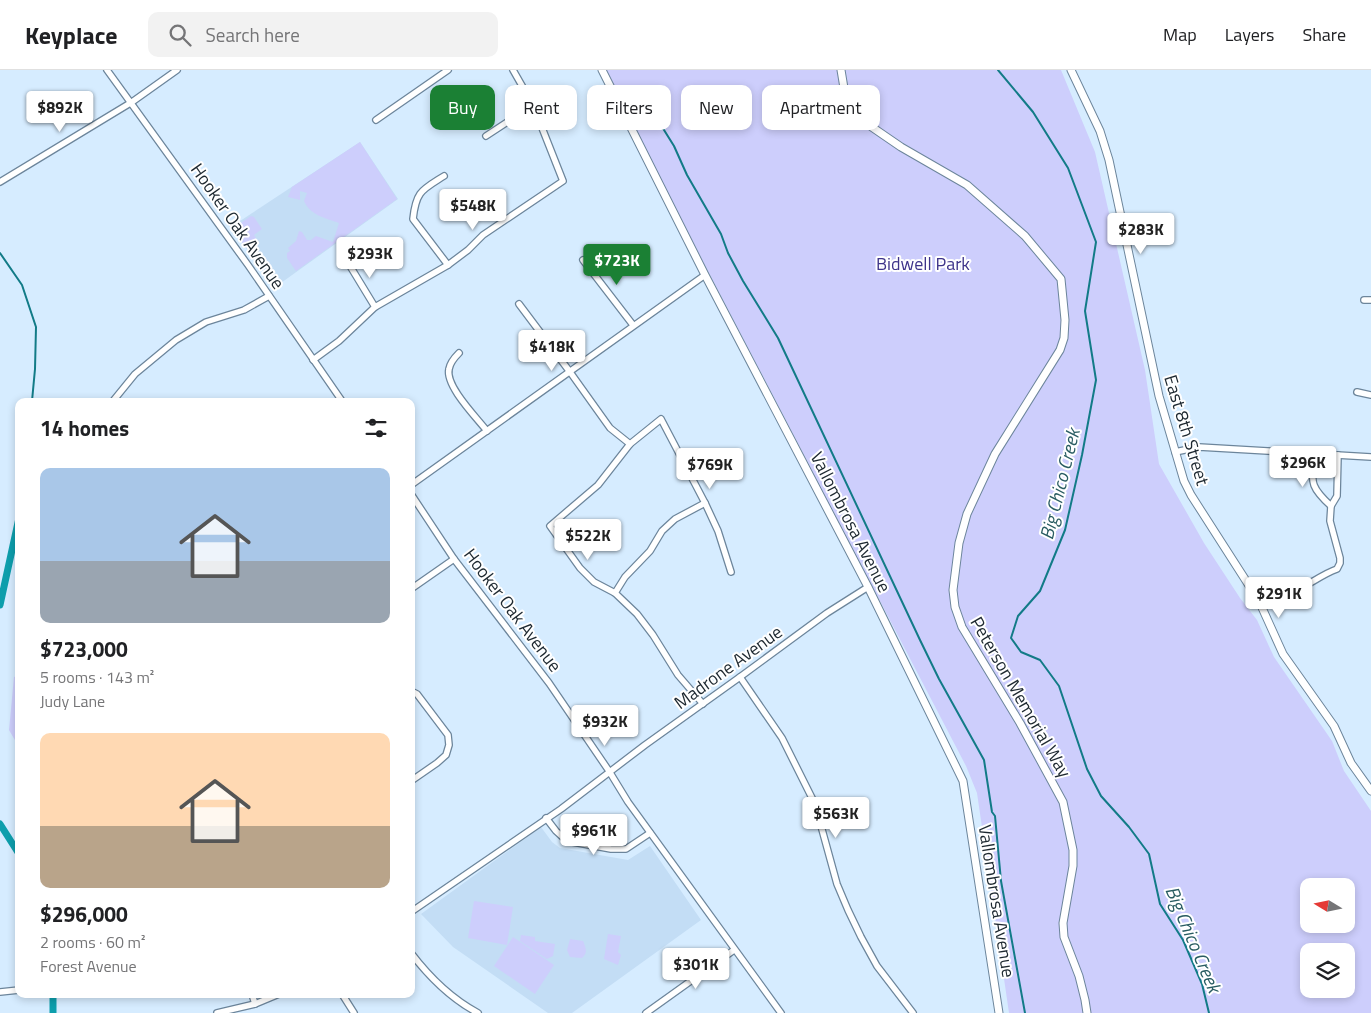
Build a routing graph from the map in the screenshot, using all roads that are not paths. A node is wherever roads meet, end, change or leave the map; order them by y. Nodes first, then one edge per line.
1 (107, 70) edge
2 (178, 70) edge
3 (448, 70) edge
4 (513, 70) edge
5 (602, 70) edge
6 (841, 70) edge
7 (1071, 70) edge
8 (522, 85) edge
9 (132, 102) junction
10 (376, 120) dead end
11 (505, 123) edge
12 (543, 130) edge
13 (486, 136) dead end
14 (444, 176) dead end
15 (0, 182) edge
16 (583, 260) dead end
17 (347, 261) dead end
18 (448, 265) junction
19 (705, 275) junction
20 (269, 296) junction
21 (1364, 300) dead end
22 (1371, 300) edge
23 (519, 304) dead end
24 (375, 307) junction
25 (633, 325) junction
26 (459, 353) dead end
27 (313, 360) junction
28 (570, 372) junction
29 (1358, 392) dead end
30 (1371, 395) edge
31 (116, 398) edge
32 (340, 398) edge
33 (487, 431) junction
34 (630, 444) junction
35 (1175, 452) junction
36 (1313, 454) junction
37 (1338, 455) junction
38 (1371, 457) edge
39 (415, 482) edge
40 (415, 500) edge
41 (706, 503) junction
42 (1331, 506) junction
43 (454, 559) junction
44 (731, 572) dead end
45 (415, 586) edge
46 (868, 587) junction
47 (615, 594) junction
48 (1259, 601) junction
49 (740, 677) junction
50 (415, 693) edge
51 (703, 704) junction
52 (609, 771) junction
53 (415, 778) edge
54 (1370, 786) edge
55 (546, 818) junction
56 (650, 833) junction
57 (415, 909) edge
58 (734, 950) junction
59 (415, 959) edge
60 (15, 990) edge
61 (0, 992) edge
62 (253, 998) edge
63 (269, 998) edge
64 (345, 998) edge
65 (255, 1004) junction
66 (217, 1013) edge
67 (354, 1013) edge
68 (478, 1013) edge
69 (646, 1013) edge
70 (781, 1013) edge
71 (913, 1013) edge
72 (999, 1013) edge
73 (1087, 1013) edge

1 - 9 street, Hooker Oak Avenue
2 - 9 street
3 - 10 street
4 - 8 street
5 - 19 street, Vallombrosa Avenue
6 - 73 street, Peterson Memorial Way
7 - 35 street, East 8th Street
9 - 15 street
9 - 20 street, Hooker Oak Avenue
11 - 13 street
12 - 18 street
14 - 18 street
16 - 25 street
17 - 24 street
18 - 24 street
19 - 25 street
19 - 46 street, Vallombrosa Avenue
20 - 27 street, Hooker Oak Avenue
20 - 31 street
21 - 22 street
23 - 28 street
24 - 27 street
25 - 28 street
26 - 33 street
27 - 32 street, Hooker Oak Avenue
28 - 33 street
28 - 34 street
29 - 30 street
33 - 39 street
34 - 41 street
34 - 47 street
35 - 36 street
35 - 48 street, East 8th Street
36 - 37 street
36 - 42 street
37 - 38 street
37 - 42 street
40 - 43 street, Hooker Oak Avenue
41 - 44 street
41 - 47 street
42 - 48 street
43 - 45 street
43 - 52 street, Hooker Oak Avenue
46 - 49 street, Madrone Avenue
46 - 72 street, Vallombrosa Avenue
47 - 51 street
48 - 54 street, East 8th Street
49 - 51 street, Madrone Avenue
49 - 71 street
50 - 53 street
51 - 52 street, Madrone Avenue
52 - 55 street, Madrone Avenue
52 - 56 street, Hooker Oak Avenue
55 - 56 street
55 - 57 street, Madrone Avenue
56 - 58 street, Hooker Oak Avenue
58 - 69 street
58 - 70 street, Hooker Oak Avenue
59 - 68 street
60 - 61 street
62 - 65 street
63 - 65 street
64 - 67 street
65 - 66 street

